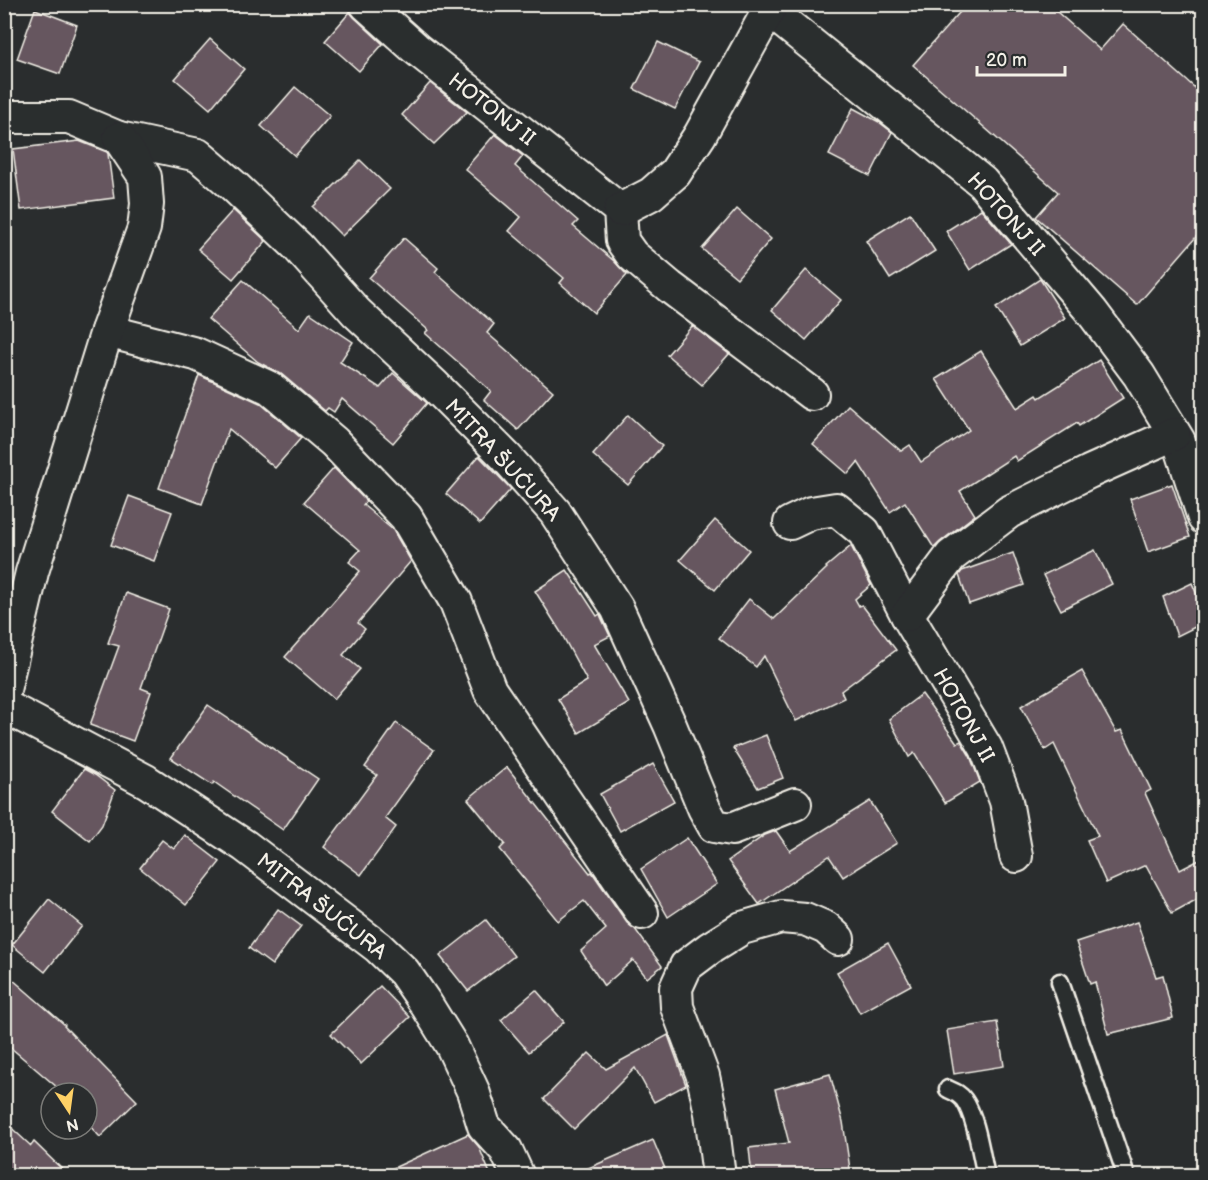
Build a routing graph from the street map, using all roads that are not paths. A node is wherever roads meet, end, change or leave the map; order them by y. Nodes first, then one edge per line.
1 (366, 4) edge
2 (769, 7) edge
3 (4, 117) edge
4 (119, 138) junction
5 (620, 210) junction
6 (107, 331) junction
7 (812, 394) dead end
8 (1174, 434) junction
9 (1203, 518) edge
10 (790, 523) dead end
11 (907, 615) junction
12 (4, 690) edge
13 (4, 706) edge
14 (795, 804) dead end
15 (1016, 856) dead end
16 (642, 913) dead end
17 (838, 939) dead end
18 (1060, 982) dead end
19 (948, 1089) dead end
20 (518, 1176) edge
21 (719, 1176) edge
22 (986, 1176) edge
23 (1126, 1176) edge

1 - 5 street, HOTONJ II
2 - 5 street, HOTONJ II
2 - 8 street, HOTONJ II
3 - 4 street, MITRA ŠUĆURA
4 - 6 street
4 - 14 street, MITRA ŠUĆURA
5 - 7 street
6 - 12 street
6 - 16 street
8 - 9 street, HOTONJ II
8 - 11 street
10 - 11 street, HOTONJ II
11 - 15 street, HOTONJ II
13 - 20 street, MITRA ŠUĆURA
17 - 21 street
18 - 23 lane
19 - 22 lane

